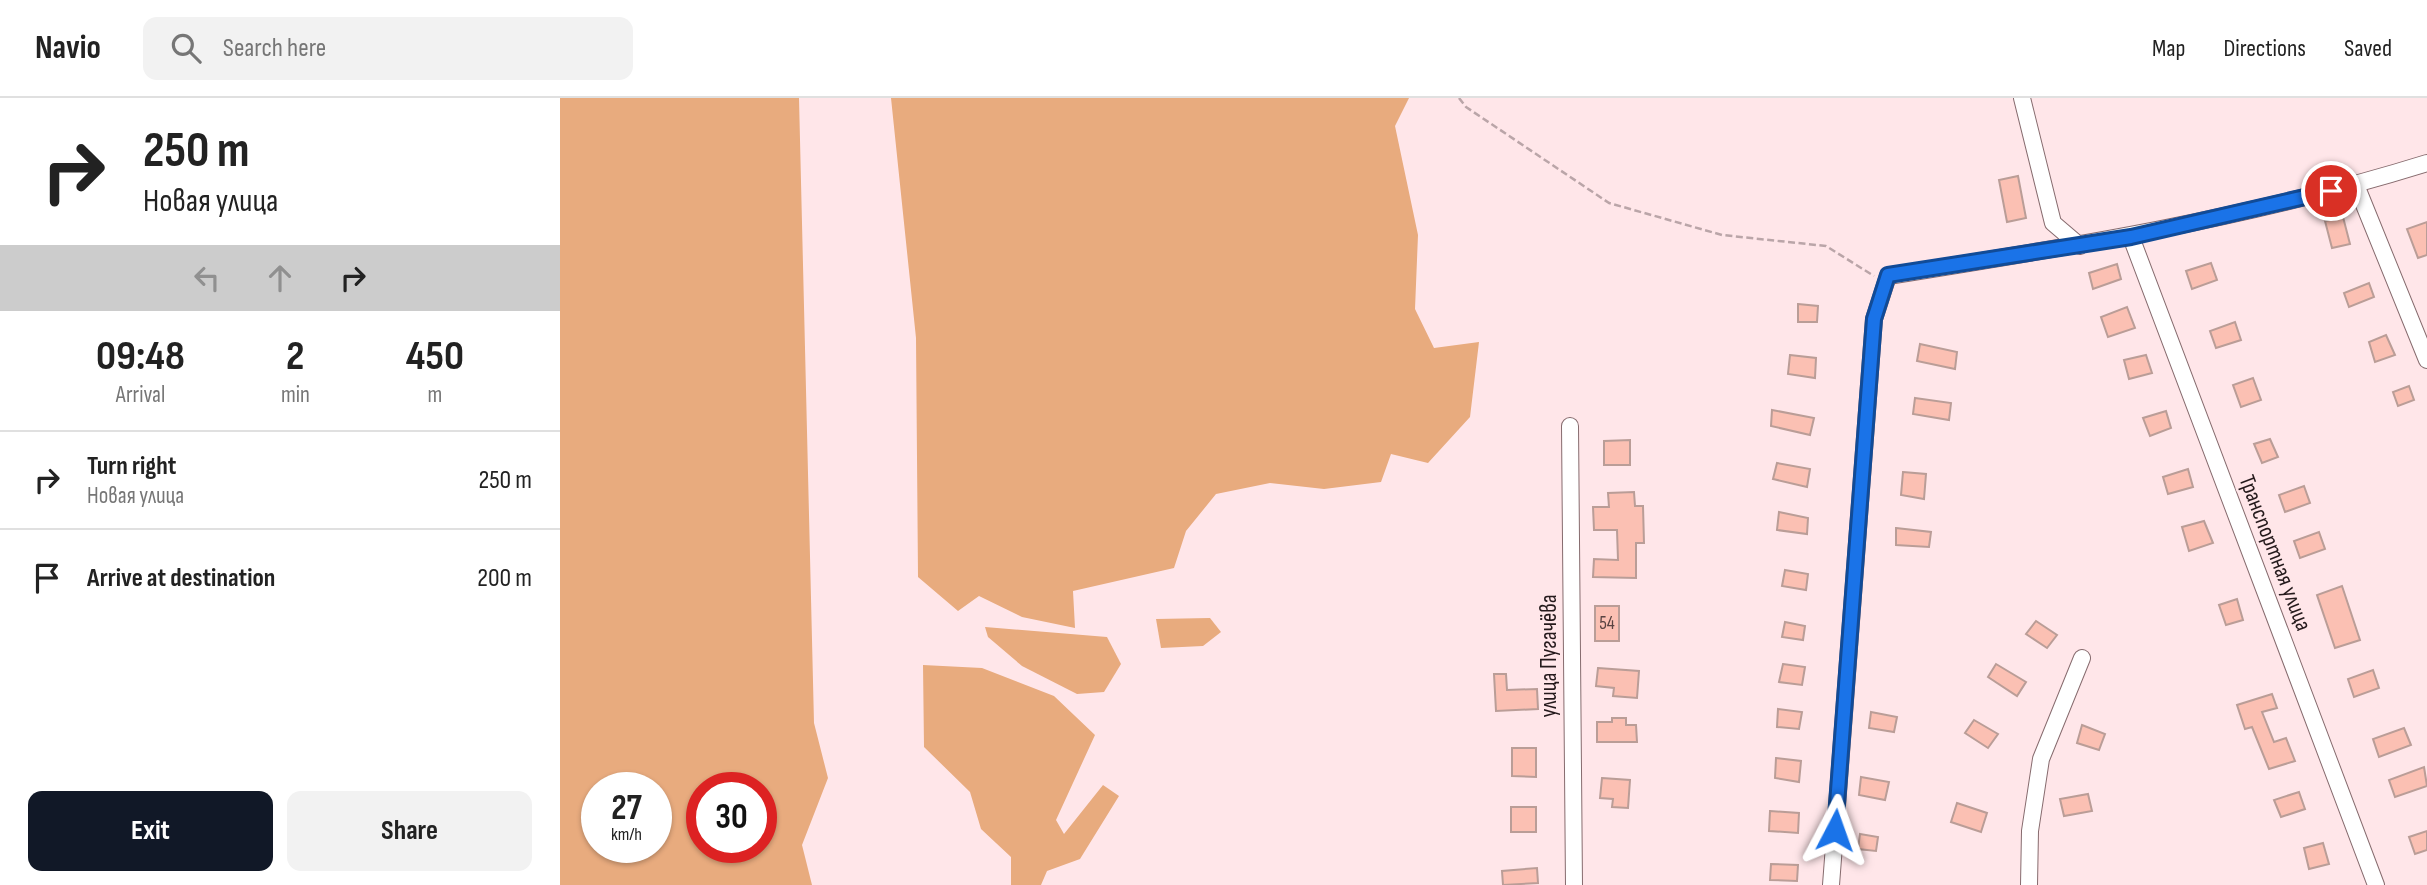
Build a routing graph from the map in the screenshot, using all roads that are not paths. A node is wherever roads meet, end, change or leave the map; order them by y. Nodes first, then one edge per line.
1 (2022, 98) edge
2 (2427, 163) edge
3 (2356, 185) junction
4 (2131, 237) junction
5 (2080, 246) junction
6 (2427, 359) edge
7 (1570, 426) dead end
8 (2082, 658) dead end
9 (1574, 885) edge
10 (1831, 885) edge
11 (2029, 885) edge
12 (2376, 885) edge

1 - 5 street
2 - 3 street
3 - 4 street
3 - 6 street
4 - 5 street
4 - 12 street, Транспортная улица
5 - 10 street
7 - 9 street, улица Пугачёва
8 - 11 street

